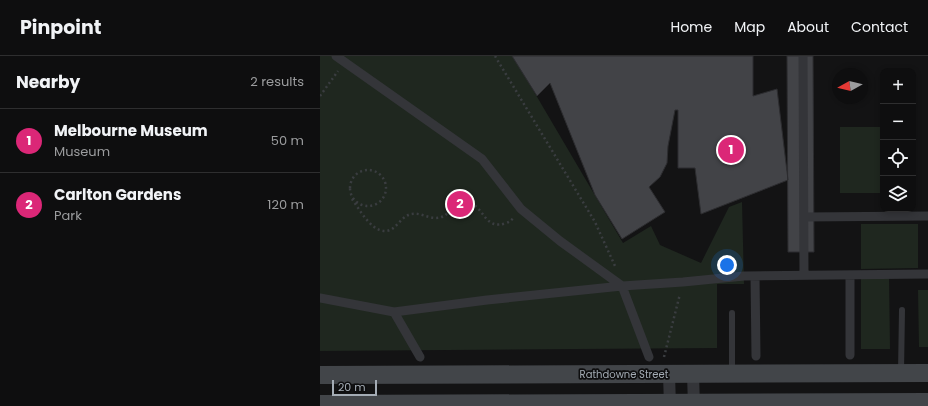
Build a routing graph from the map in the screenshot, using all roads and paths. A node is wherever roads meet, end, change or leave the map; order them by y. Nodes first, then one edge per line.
1 (336, 56) edge
2 (495, 56) edge
3 (803, 56) edge
4 (345, 62) junction
5 (320, 96) edge
6 (352, 199) junction
7 (521, 209) junction
8 (928, 216) edge
9 (804, 217) junction
10 (928, 274) edge
11 (804, 275) junction
12 (850, 275) junction
13 (756, 276) junction
14 (683, 282) junction
15 (622, 286) junction
16 (320, 298) edge
17 (902, 310) dead end
18 (394, 312) junction
19 (732, 313) dead end
20 (850, 355) dead end
21 (756, 356) dead end
22 (649, 357) dead end
23 (664, 357) dead end
24 (420, 358) dead end
25 (901, 373) junction
26 (928, 373) edge
27 (669, 374) junction
28 (693, 374) junction
29 (732, 374) junction
30 (320, 375) edge
31 (345, 375) junction
32 (732, 402) junction
33 (928, 402) edge
34 (320, 404) edge
35 (670, 404) edge
36 (694, 404) edge
37 (346, 405) junction

1 - 4 street
2 - 15 path
3 - 9 street
4 - 5 path
4 - 7 street
6 - 6 path
6 - 7 path
7 - 15 street
8 - 9 street
9 - 11 street
10 - 12 street
11 - 12 street
11 - 13 street
12 - 20 street
13 - 14 street
13 - 21 street
14 - 15 street
14 - 23 path
15 - 18 street
15 - 22 street
16 - 18 street
17 - 25 lane
18 - 24 street
19 - 29 lane
25 - 26 main road, Rathdowne Street
25 - 29 main road, Rathdowne Street
27 - 28 main road, Rathdowne Street
27 - 31 main road, Rathdowne Street
27 - 35 street
28 - 29 main road, Rathdowne Street
28 - 36 street
29 - 32 main road
30 - 31 main road, Rathdowne Street
31 - 37 main road
32 - 33 main road
32 - 36 main road
34 - 37 main road
35 - 36 main road
35 - 37 main road

